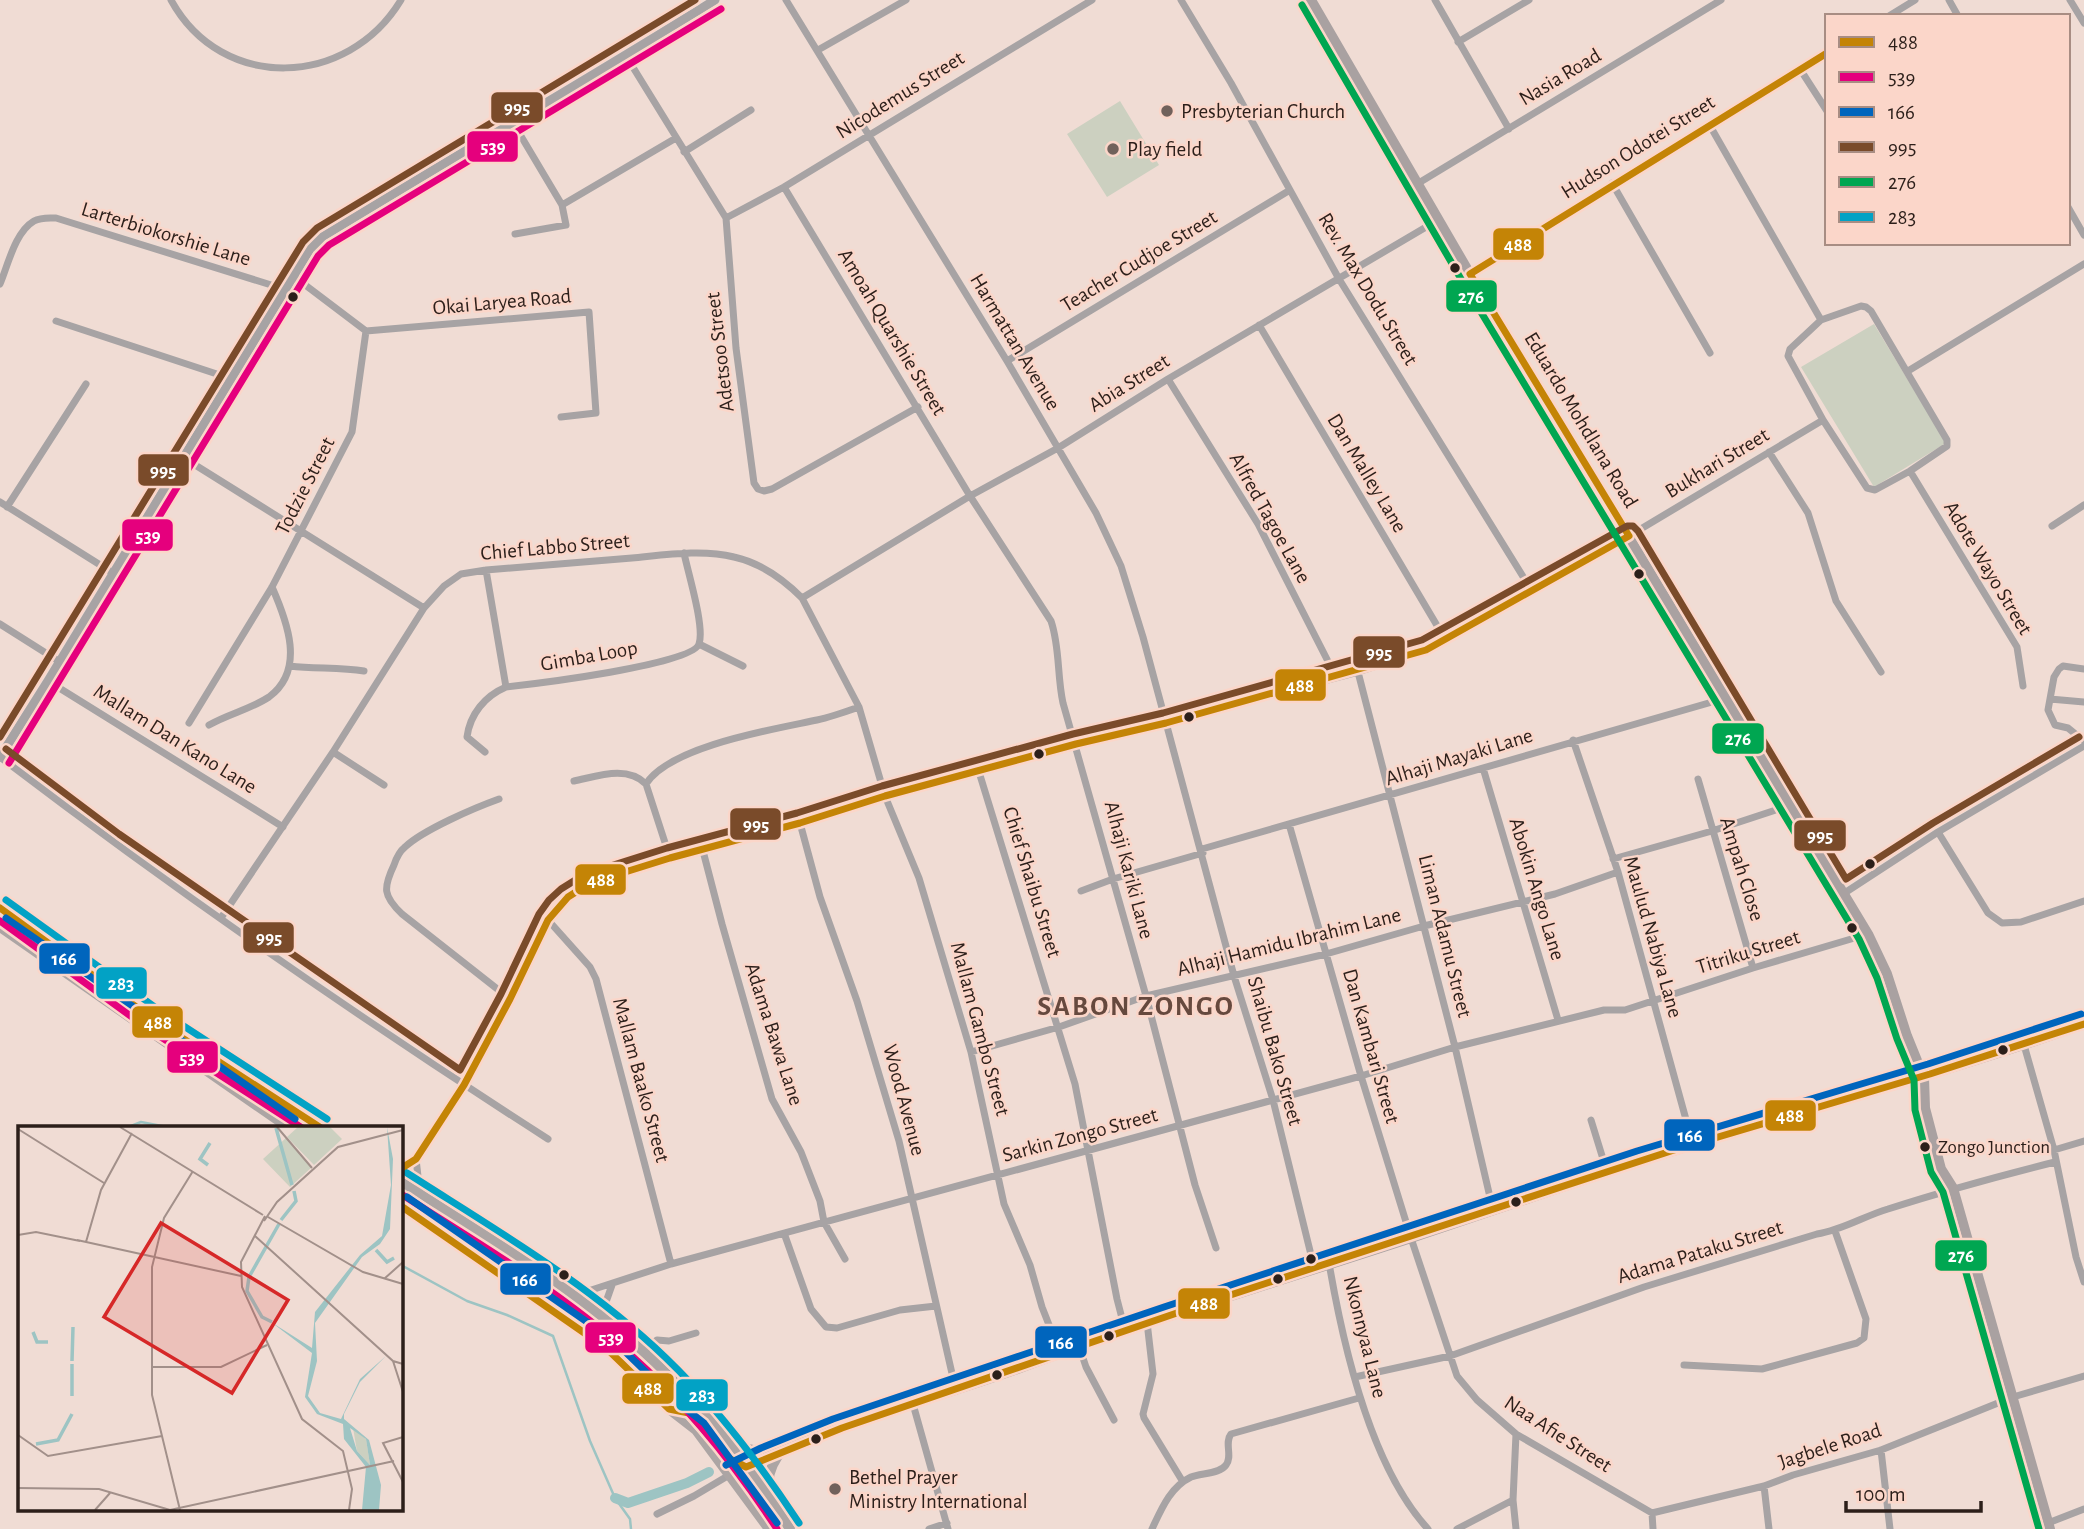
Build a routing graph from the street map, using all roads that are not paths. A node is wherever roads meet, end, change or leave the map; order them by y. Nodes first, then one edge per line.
1 (170, 0) edge
2 (401, 0) edge
3 (715, 0) edge
4 (786, 0) edge
5 (906, 0) edge
6 (1092, 0) edge
7 (1181, 0) edge
8 (1311, 0) edge
9 (1435, 0) edge
10 (1529, 0) edge
11 (1721, 0) edge
12 (1915, 0) edge
13 (2070, 0) edge
14 (1892, 14) edge
15 (2084, 23) edge
16 (1458, 42) junction
17 (818, 50) junction
18 (1825, 54) edge
19 (626, 56) junction
20 (1800, 69) junction
21 (1825, 108) edge
22 (751, 110) dead end
23 (512, 121) junction
24 (1709, 124) junction
25 (1509, 129) junction
26 (868, 135) junction
27 (676, 138) junction
28 (684, 152) junction
29 (1417, 184) junction
30 (1612, 184) junction
31 (784, 187) junction
32 (1290, 190) junction
33 (562, 205) junction
34 (2070, 210) edge
35 (726, 218) junction
36 (1438, 220) junction
37 (515, 234) dead end
38 (2084, 235) edge
39 (2084, 264) edge
40 (1470, 274) junction
41 (292, 275) junction
42 (1339, 279) junction
43 (0, 284) edge
44 (284, 289) junction
45 (1821, 320) junction
46 (56, 321) dead end
47 (1259, 325) junction
48 (366, 331) junction
49 (1710, 353) dead end
50 (1007, 361) junction
51 (1908, 371) junction
52 (232, 379) junction
53 (1168, 379) junction
54 (86, 384) dead end
55 (918, 407) junction
56 (561, 418) dead end
57 (1823, 420) junction
58 (1058, 448) junction
59 (1769, 452) junction
60 (184, 458) junction
61 (1910, 471) junction
62 (970, 496) junction
63 (4, 504) edge
64 (2084, 505) edge
65 (2052, 526) dead end
66 (302, 531) junction
67 (1629, 536) junction
68 (684, 553) junction
69 (486, 570) junction
70 (113, 573) junction
71 (272, 587) junction
72 (1532, 591) junction
73 (802, 598) junction
74 (424, 608) junction
75 (0, 624) edge
76 (1445, 639) junction
77 (699, 644) junction
78 (60, 662) junction
79 (290, 666) junction
80 (743, 666) dead end
81 (2084, 669) edge
82 (364, 671) dead end
83 (1358, 672) junction
84 (1881, 673) dead end
85 (1336, 677) junction
86 (48, 681) junction
87 (506, 687) junction
88 (2023, 687) dead end
89 (1726, 698) junction
90 (2050, 699) junction
91 (2084, 702) edge
92 (859, 707) junction
93 (189, 723) dead end
94 (1166, 723) junction
95 (209, 725) dead end
96 (1573, 740) junction
97 (1076, 744) junction
98 (2084, 744) edge
99 (1, 752) edge
100 (333, 752) junction
101 (485, 752) dead end
102 (1483, 768) junction
103 (979, 772) junction
104 (1698, 779) dead end
105 (575, 781) dead end
106 (646, 784) junction
107 (384, 785) dead end
108 (885, 796) junction
109 (1391, 796) junction
110 (499, 799) dead end
111 (1791, 805) junction
112 (800, 823) junction
113 (1289, 824) junction
114 (283, 827) junction
115 (1712, 831) junction
116 (1938, 832) junction
117 (704, 850) junction
118 (1202, 851) junction
119 (670, 858) junction
120 (1613, 859) junction
121 (1618, 872) junction
122 (1113, 879) junction
123 (1081, 891) dead end
124 (1843, 894) junction
125 (1523, 901) junction
126 (2084, 901) edge
127 (0, 908) edge
128 (220, 918) junction
129 (548, 920) junction
130 (1424, 926) junction
131 (0, 927) edge
132 (1868, 934) junction
133 (1326, 954) junction
134 (1754, 968) junction
135 (1234, 976) junction
136 (1146, 996) junction
137 (510, 999) junction
138 (1653, 1000) junction
139 (1558, 1020) junction
140 (2084, 1024) edge
141 (1059, 1027) junction
142 (2024, 1045) junction
143 (1455, 1047) junction
144 (971, 1052) junction
145 (1361, 1076) junction
146 (1924, 1077) junction
147 (464, 1085) junction
148 (1273, 1100) junction
149 (1591, 1120) dead end
150 (1181, 1125) junction
151 (286, 1126) edge
152 (318, 1126) edge
153 (548, 1139) dead end
154 (2084, 1141) edge
155 (1693, 1145) junction
156 (1089, 1149) junction
157 (2054, 1150) junction
158 (416, 1159) junction
159 (2055, 1162) junction
160 (402, 1172) edge
161 (1607, 1172) junction
162 (999, 1175) junction
163 (402, 1183) edge
164 (1953, 1188) junction
165 (420, 1194) junction
166 (911, 1199) junction
167 (402, 1207) edge
168 (1493, 1210) junction
169 (824, 1222) junction
170 (1835, 1231) junction
171 (784, 1233) junction
172 (1411, 1238) junction
173 (1216, 1248) dead end
174 (2080, 1256) edge
175 (845, 1259) dead end
176 (1329, 1263) junction
177 (671, 1264) junction
178 (1314, 1267) junction
179 (2084, 1282) edge
180 (612, 1285) junction
181 (573, 1296) junction
182 (936, 1306) junction
183 (601, 1316) junction
184 (1147, 1322) junction
185 (1125, 1330) junction
186 (696, 1333) dead end
187 (1079, 1346) junction
188 (643, 1352) junction
189 (1060, 1353) junction
190 (1450, 1356) junction
191 (1684, 1365) dead end
192 (1355, 1377) junction
193 (2084, 1377) edge
194 (956, 1391) junction
195 (2013, 1397) junction
196 (1359, 1398) junction
197 (913, 1404) junction
198 (669, 1409) junction
199 (1114, 1420) dead end
200 (1516, 1434) junction
201 (722, 1436) junction
202 (784, 1448) junction
203 (1881, 1450) junction
204 (746, 1467) junction
205 (731, 1474) junction
206 (1183, 1482) junction
207 (1765, 1486) junction
208 (1513, 1500) junction
209 (773, 1503) junction
210 (2084, 1509) edge
211 (656, 1514) dead end
212 (1652, 1514) junction
213 (948, 1526) edge
214 (2049, 1526) edge
215 (769, 1529) edge
216 (790, 1529) edge
217 (929, 1529) edge
218 (1152, 1529) edge
219 (1428, 1529) edge
220 (1457, 1529) edge
221 (1516, 1529) edge
222 (1653, 1529) edge
223 (1769, 1529) edge
224 (1890, 1529) edge

1 - 2 street
3 - 19 street
4 - 17 street, Harmattan Avenue
5 - 17 street
6 - 26 street, Nicodemus Street
7 - 32 street, Rev. Max Dodu Street
8 - 29 main road, Eduardo Mohdlana Road
9 - 16 street
10 - 16 street
11 - 25 street, Nasia Road
12 - 14 street
13 - 15 street
16 - 25 street
17 - 26 street, Harmattan Avenue
18 - 20 street, Hudson Odotei Street
19 - 23 street
19 - 27 street, Adetsoo Street
20 - 21 street
20 - 24 street, Hudson Odotei Street
22 - 28 street
23 - 33 street
23 - 41 street
24 - 30 street, Hudson Odotei Street
24 - 45 street
25 - 29 street, Nasia Road
26 - 31 street, Nicodemus Street
26 - 50 street, Harmattan Avenue
27 - 28 street, Adetsoo Street
27 - 33 street
28 - 35 street, Adetsoo Street
29 - 36 main road, Eduardo Mohdlana Road
30 - 40 street, Hudson Odotei Street
30 - 49 street
31 - 35 street, Nicodemus Street
31 - 55 street, Amoah Quarshie Street
32 - 42 street, Rev. Max Dodu Street
32 - 50 street, Teacher Cudjoe Street
33 - 37 street
34 - 38 street
35 - 55 street, Adetsoo Street
36 - 40 main road, Eduardo Mohdlana Road
36 - 42 street, Abia Street
39 - 51 street
40 - 67 main road, Eduardo Mohdlana Road
41 - 44 street
41 - 48 street
42 - 47 street, Abia Street
42 - 72 street, Rev. Max Dodu Street
43 - 44 street, Larterbiokorshie Lane
44 - 52 street
45 - 51 street
45 - 57 street
46 - 52 street
47 - 53 street, Abia Street
47 - 76 street, Dan Malley Lane
48 - 56 street, Okai Laryea Road
48 - 66 street, Todzie Street
50 - 58 street, Harmattan Avenue
51 - 61 street
52 - 60 street
53 - 58 street, Abia Street
53 - 85 street, Alfred Tagoe Lane
54 - 63 street
55 - 62 street, Amoah Quarshie Street
57 - 59 street, Bukhari Street
57 - 61 street
58 - 62 street, Abia Street
58 - 94 street, Harmattan Avenue
59 - 67 street, Bukhari Street
59 - 84 street
60 - 66 street
60 - 70 street
61 - 88 street, Adote Wayo Street
62 - 73 street, Abia Street
62 - 97 street, Amoah Quarshie Street
63 - 70 street
64 - 65 street
66 - 71 street, Todzie Street
66 - 74 street
67 - 72 street, Bukhari Street
67 - 89 main road, Eduardo Mohdlana Road
68 - 69 street, Chief Labbo Street
68 - 73 street, Chief Labbo Street
68 - 77 street
69 - 74 street, Chief Labbo Street
69 - 87 street
70 - 78 street
71 - 79 street
71 - 93 street, Todzie Street
72 - 76 street, Bukhari Street
73 - 92 street, Chief Labbo Street
74 - 100 street, Chief Labbo Street
75 - 78 street
76 - 83 street, Bukhari Street
77 - 80 street
77 - 87 street, Gimba Loop
78 - 86 street
79 - 82 street
79 - 95 street
81 - 90 street
83 - 85 street, Bukhari Street
83 - 109 street, Liman Adamu Street
85 - 94 street, Bukhari Street
86 - 99 street
86 - 114 street, Mallam Dan Kano Lane
87 - 101 street
89 - 96 street, Alhaji Mayaki Lane
89 - 111 main road, Eduardo Mohdlana Road
90 - 91 street
90 - 98 street
92 - 106 street
92 - 108 street, Chief Labbo Street
94 - 97 street, Bukhari Street
94 - 118 street, Shaibu Bako Street
96 - 102 street, Alhaji Mayaki Lane
96 - 120 street, Maulud Nabiya Lane
97 - 103 street, Bukhari Street
97 - 122 street, Alhaji Kariki Lane
98 - 116 street
99 - 128 street
100 - 107 street
100 - 114 street, Chief Labbo Street
102 - 109 street, Alhaji Mayaki Lane
102 - 125 street, Abokin Ango Lane
103 - 108 street, Bukhari Street
103 - 141 street, Chief Shaibu Street
104 - 115 street, Ampah Close
105 - 106 street
106 - 119 street
108 - 112 street, Bukhari Street
108 - 144 street, Mallam Gambo Street
109 - 113 street, Alhaji Mayaki Lane
109 - 130 street, Liman Adamu Street
110 - 137 street
111 - 115 street
111 - 124 main road, Eduardo Mohdlana Road
112 - 117 street, Bukhari Street
112 - 166 street, Wood Avenue
113 - 118 street, Alhaji Mayaki Lane
113 - 133 street, Dan Kambari Street
114 - 128 street, Chief Labbo Street
115 - 120 street
115 - 134 street, Ampah Close
116 - 124 street
116 - 126 street
117 - 119 street, Bukhari Street
117 - 169 street, Adama Bawa Lane
118 - 122 street, Alhaji Mayaki Lane
118 - 135 street, Shaibu Bako Street
119 - 129 street, Bukhari Street
120 - 121 street, Maulud Nabiya Lane
121 - 125 street, Alhaji Hamidu Ibrahim Lane
121 - 138 street, Maulud Nabiya Lane
122 - 123 street, Alhaji Mayaki Lane
122 - 136 street, Alhaji Kariki Lane
124 - 132 main road, Eduardo Mohdlana Road
125 - 130 street, Alhaji Hamidu Ibrahim Lane
125 - 139 street, Abokin Ango Lane
127 - 152 main road
128 - 147 street
129 - 137 street, Bukhari Street
129 - 177 street, Mallam Baako Street
130 - 133 street, Alhaji Hamidu Ibrahim Lane
130 - 143 street, Liman Adamu Street
131 - 151 main road
132 - 134 street, Titriku Street
132 - 146 main road, Eduardo Mohdlana Road
133 - 135 street, Alhaji Hamidu Ibrahim Lane
133 - 145 street, Dan Kambari Street
134 - 138 street, Titriku Street
135 - 136 street, Alhaji Hamidu Ibrahim Lane
135 - 148 street, Shaibu Bako Street
136 - 141 street, Alhaji Hamidu Ibrahim Lane
136 - 150 street, Alhaji Kariki Lane
137 - 147 street, Bukhari Street
138 - 139 street, Titriku Street
138 - 155 street, Maulud Nabiya Lane
139 - 143 street, Sarkin Zongo Street
140 - 142 main road
141 - 144 street, Alhaji Hamidu Ibrahim Lane
141 - 156 street, Chief Shaibu Street
142 - 146 main road
142 - 157 street
143 - 145 street, Sarkin Zongo Street
143 - 168 street, Liman Adamu Street
144 - 162 street, Mallam Gambo Street
145 - 148 street, Sarkin Zongo Street
145 - 172 street, Dan Kambari Street
146 - 155 main road
146 - 164 main road, Eduardo Mohdlana Road
147 - 153 street
147 - 158 street, Bukhari Street
148 - 150 street, Sarkin Zongo Street
148 - 178 street, Shaibu Bako Street
149 - 161 street
150 - 156 street, Sarkin Zongo Street
150 - 173 street, Alhaji Kariki Lane
154 - 157 street
155 - 161 main road
156 - 162 street, Sarkin Zongo Street
156 - 185 street, Chief Shaibu Street
157 - 159 street
158 - 160 street, Bukhari Street
158 - 165 street
159 - 164 street, Adama Pataku Street
159 - 174 street
161 - 168 main road
162 - 166 street, Sarkin Zongo Street
162 - 189 street, Mallam Gambo Street
163 - 165 main road
164 - 170 street, Adama Pataku Street
164 - 195 main road, Eduardo Mohdlana Road
165 - 181 main road
166 - 169 street, Sarkin Zongo Street
166 - 182 street, Wood Avenue
167 - 198 main road
168 - 172 main road
169 - 171 street, Sarkin Zongo Street
169 - 175 street, Adama Bawa Lane
170 - 190 street, Adama Pataku Street
170 - 191 street
171 - 177 street, Sarkin Zongo Street
171 - 182 street
172 - 176 main road
172 - 190 street, Naa Afie Street
174 - 179 street
176 - 178 main road
176 - 192 street, Nkonnyaa Lane
177 - 180 street, Sarkin Zongo Street
178 - 184 main road
180 - 181 street, Sarkin Zongo Street
180 - 183 street
181 - 183 main road
182 - 194 street, Wood Avenue
183 - 188 main road
184 - 185 main road
184 - 206 street
185 - 187 main road
186 - 188 street
187 - 189 main road
187 - 199 street
188 - 201 main road
189 - 194 main road
190 - 192 street, Adama Pataku Street
190 - 200 street, Naa Afie Street
192 - 196 street, Nkonnyaa Lane
193 - 195 street, Jagbele Road
194 - 197 main road
195 - 203 street, Jagbele Road
195 - 214 main road, Eduardo Mohdlana Road
196 - 206 street
196 - 219 street, Nkonnyaa Lane
197 - 202 main road
197 - 213 street
198 - 204 main road
198 - 205 main road
200 - 208 street
200 - 212 street, Naa Afie Street
201 - 202 main road
201 - 204 main road
202 - 204 main road
202 - 209 main road
203 - 207 street, Jagbele Road
203 - 224 street
204 - 205 main road
204 - 209 main road
205 - 211 street
205 - 215 main road
206 - 218 street
207 - 212 street, Jagbele Road
207 - 223 street
208 - 220 street
208 - 221 street
209 - 216 main road
210 - 214 street
212 - 222 street
213 - 217 street

